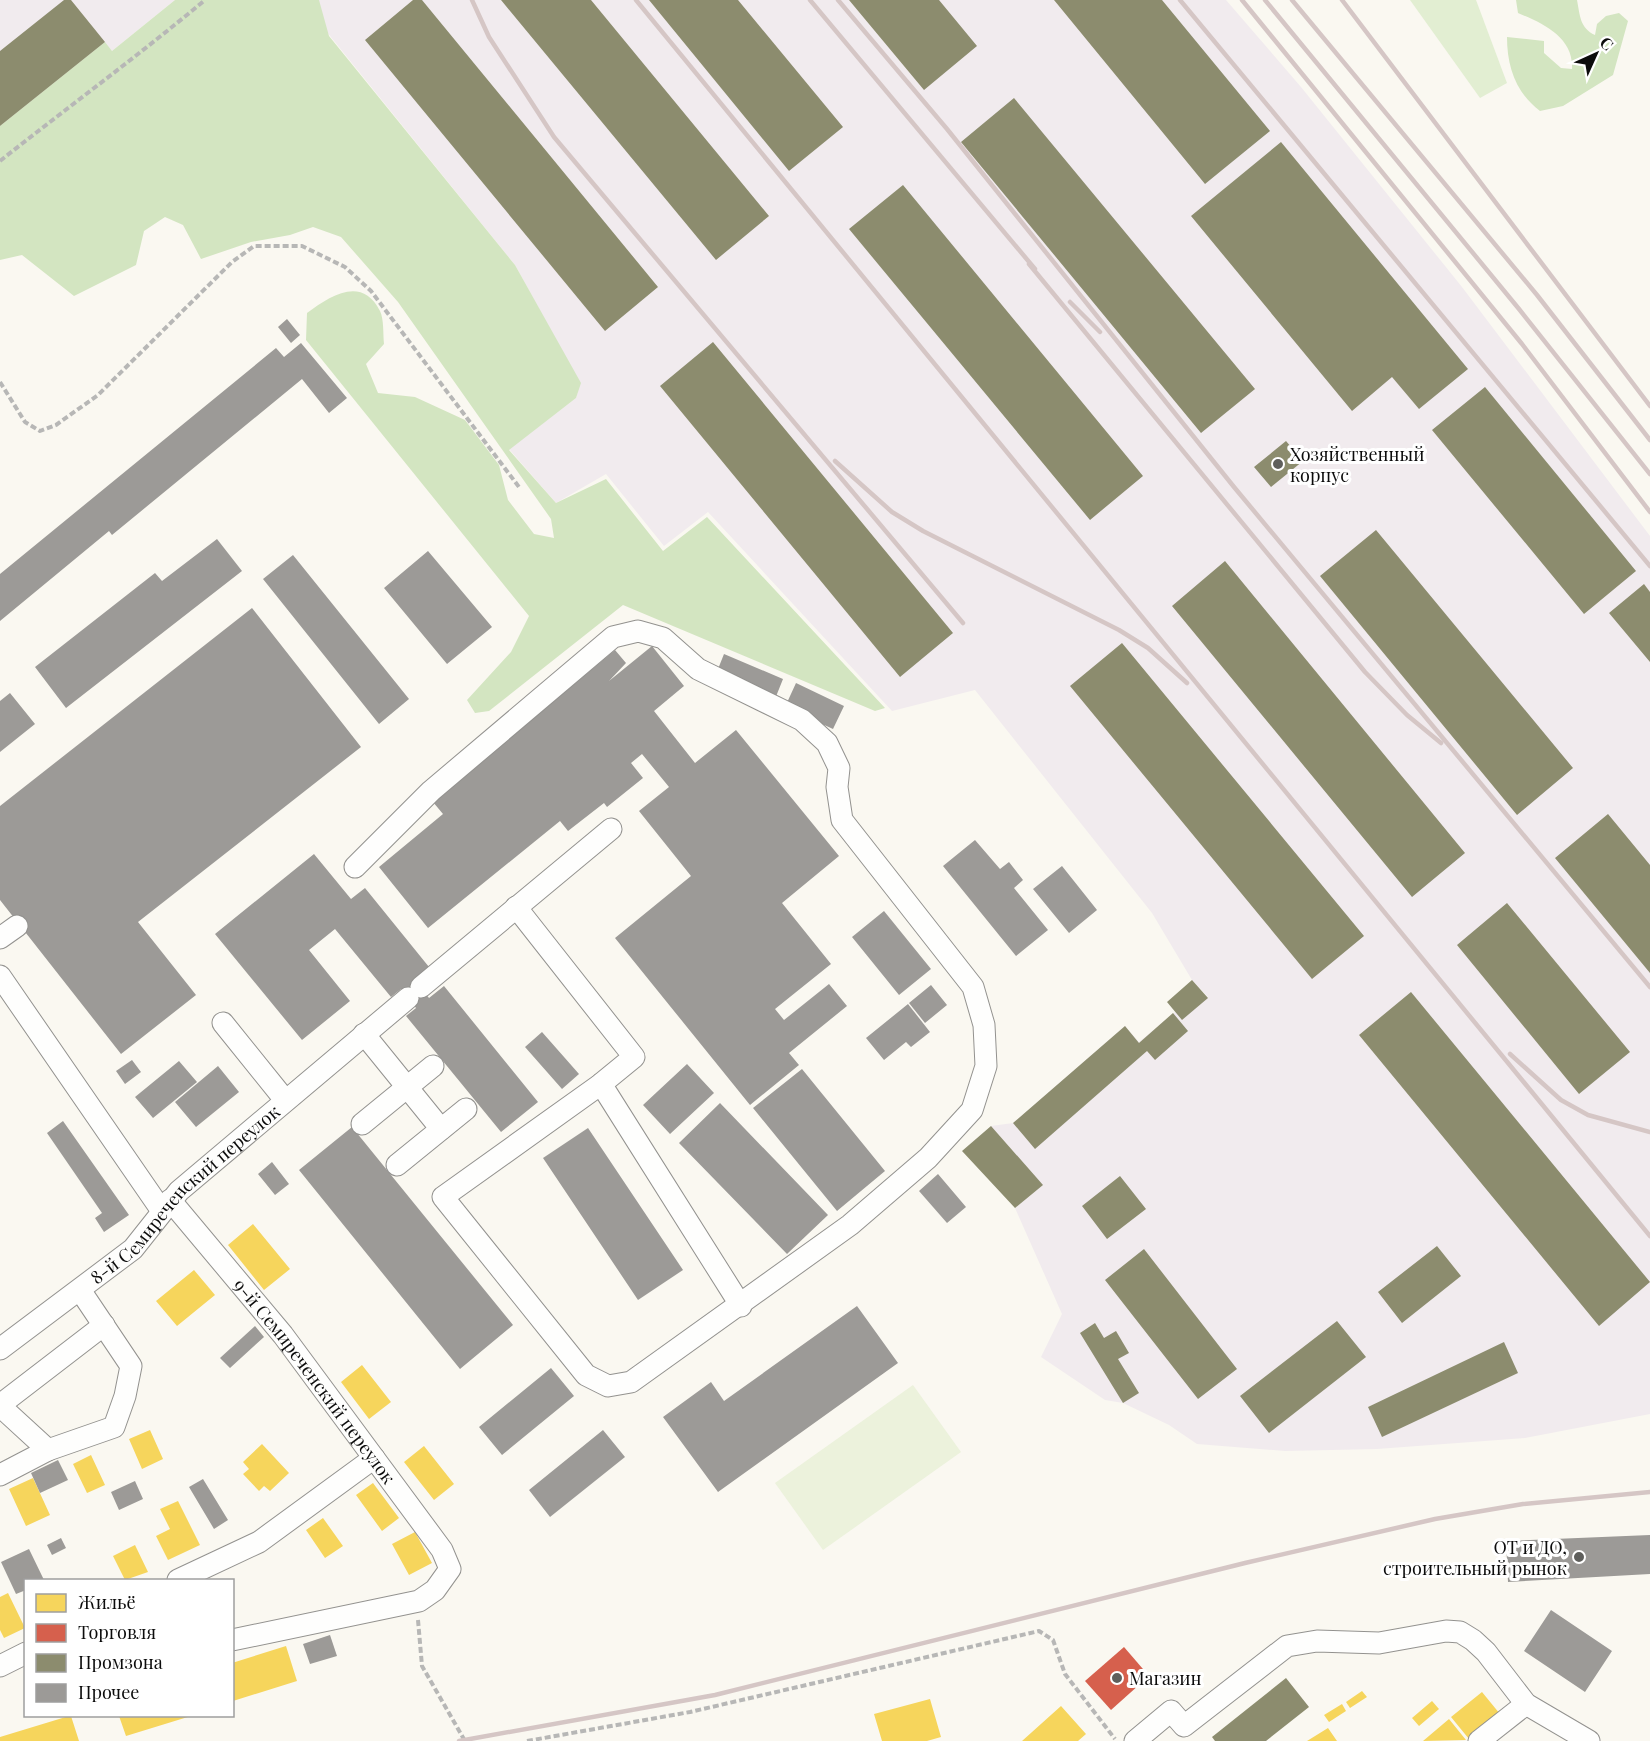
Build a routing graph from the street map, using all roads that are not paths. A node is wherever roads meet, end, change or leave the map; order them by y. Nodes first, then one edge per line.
1 (611, 829) dead end
2 (355, 867) dead end
3 (516, 907) junction
4 (0, 976) edge
5 (223, 1023) dead end
6 (364, 1034) junction
7 (433, 1066) dead end
8 (601, 1084) junction
9 (407, 1087) junction
10 (285, 1100) junction
11 (466, 1109) dead end
12 (362, 1124) dead end
13 (441, 1129) junction
14 (397, 1165) dead end
15 (166, 1205) junction
16 (80, 1290) junction
17 (741, 1306) junction
18 (104, 1325) junction
19 (0, 1349) edge
20 (0, 1406) edge
21 (48, 1450) junction
22 (374, 1458) junction
23 (0, 1475) edge
24 (182, 1579) edge
25 (234, 1640) edge
26 (24, 1654) edge
27 (0, 1666) edge
28 (1526, 1704) junction
29 (1135, 1741) edge
30 (1479, 1741) edge
31 (1589, 1741) edge

1 - 3 street, 8-й Семиреченский переулок
2 - 17 street
3 - 6 street, 8-й Семиреченский переулок
3 - 8 street
4 - 15 street, 9-й Семиреченский переулок
5 - 10 street
6 - 9 street
6 - 10 street, 8-й Семиреченский переулок
7 - 9 street
8 - 17 street
8 - 17 street
9 - 12 street
9 - 13 street
10 - 15 street, 8-й Семиреченский переулок
11 - 13 street
13 - 14 street
15 - 16 street, 8-й Семиреченский переулок
15 - 22 street, 9-й Семиреченский переулок
16 - 18 street
16 - 19 street, 8-й Семиреченский переулок
18 - 20 street
18 - 21 street
20 - 21 street
21 - 23 street
22 - 24 street
22 - 25 street, 9-й Семиреченский переулок
26 - 27 street
28 - 29 street
28 - 30 street
28 - 31 street

